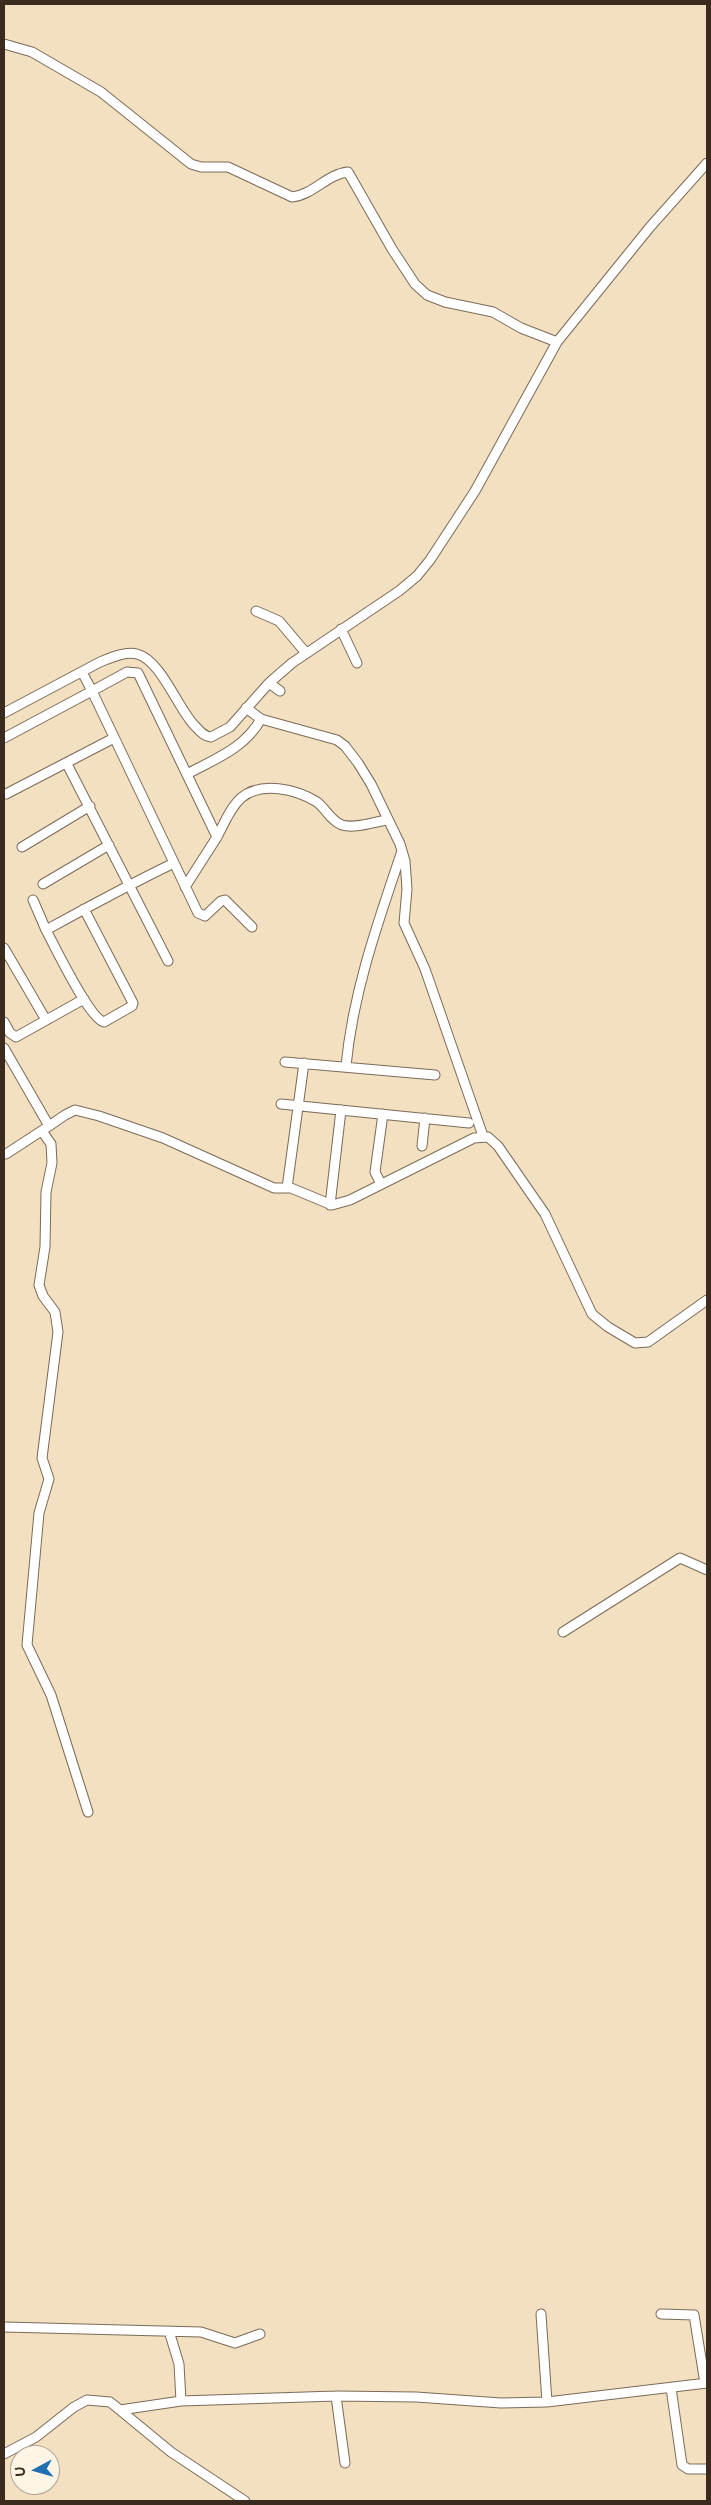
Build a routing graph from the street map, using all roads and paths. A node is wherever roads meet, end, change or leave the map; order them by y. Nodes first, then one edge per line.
1 (4, 44) edge
2 (707, 163) edge
3 (557, 342) junction
4 (256, 611) dead end
5 (340, 629) junction
6 (306, 653) junction
7 (357, 663) dead end
8 (82, 672) junction
9 (269, 682) junction
10 (92, 691) junction
11 (280, 691) dead end
12 (184, 693) dead end
13 (175, 698) junction
14 (246, 708) junction
15 (4, 713) edge
16 (261, 719) junction
17 (4, 738) edge
18 (114, 738) junction
19 (67, 764) junction
20 (187, 774) junction
21 (6, 794) dead end
22 (90, 806) junction
23 (387, 820) junction
24 (217, 837) junction
25 (109, 846) junction
26 (22, 847) dead end
27 (402, 851) junction
28 (174, 863) junction
29 (43, 884) dead end
30 (129, 884) junction
31 (184, 888) junction
32 (33, 900) dead end
33 (84, 909) junction
34 (252, 927) dead end
35 (46, 930) junction
36 (4, 948) edge
37 (168, 962) dead end
38 (84, 999) junction
39 (46, 1020) junction
40 (4, 1022) edge
41 (4, 1048) edge
42 (285, 1062) dead end
43 (304, 1063) junction
44 (346, 1066) junction
45 (435, 1075) dead end
46 (281, 1104) dead end
47 (298, 1106) junction
48 (340, 1110) junction
49 (383, 1114) junction
50 (425, 1118) junction
51 (469, 1122) dead end
52 (46, 1129) junction
53 (483, 1136) junction
54 (422, 1146) dead end
55 (5, 1153) edge
56 (381, 1184) junction
57 (287, 1188) junction
58 (330, 1205) junction
59 (707, 1300) edge
60 (707, 1570) edge
61 (563, 1632) dead end
62 (88, 1812) dead end
63 (541, 2314) dead end
64 (661, 2314) dead end
65 (4, 2327) edge
66 (169, 2331) junction
67 (260, 2334) dead end
68 (706, 2383) edge
69 (671, 2388) junction
70 (336, 2396) junction
71 (181, 2401) junction
72 (547, 2402) junction
73 (120, 2410) junction
74 (4, 2454) edge
75 (345, 2463) dead end
76 (707, 2469) edge
77 (245, 2501) edge

1 - 3 street
2 - 3 street
3 - 5 street
4 - 6 street
5 - 6 street
5 - 7 street
6 - 9 street
8 - 10 street
8 - 13 street
8 - 15 street
9 - 11 street
9 - 14 street
10 - 17 street
10 - 18 street
10 - 20 street
12 - 13 street
13 - 14 street
14 - 16 street
16 - 20 street
16 - 23 street
18 - 19 street
18 - 28 street
19 - 21 street
19 - 22 street
20 - 24 street
22 - 25 street
22 - 26 street
23 - 24 street
23 - 27 street
24 - 31 street
25 - 29 street
25 - 30 street
27 - 44 street
27 - 53 street
28 - 30 street
28 - 31 street
30 - 33 street
30 - 37 street
31 - 34 street
32 - 35 street
33 - 35 street
33 - 38 street
35 - 38 street
36 - 39 street
38 - 39 street
39 - 40 street
41 - 52 street
42 - 43 street
43 - 44 street
43 - 47 street
44 - 45 street
46 - 47 street
47 - 48 street
47 - 57 street
48 - 49 street
48 - 58 street
49 - 50 street
49 - 56 street
50 - 51 street
50 - 54 street
52 - 55 street
52 - 57 street
52 - 62 street
53 - 56 street
53 - 59 street
56 - 58 street
57 - 58 street
60 - 61 street
63 - 72 street
64 - 68 street
65 - 66 street
66 - 67 street
66 - 71 street
68 - 69 street
69 - 72 street
69 - 76 street
70 - 71 street
70 - 72 street
70 - 75 street
71 - 73 street
73 - 74 street
73 - 77 street

